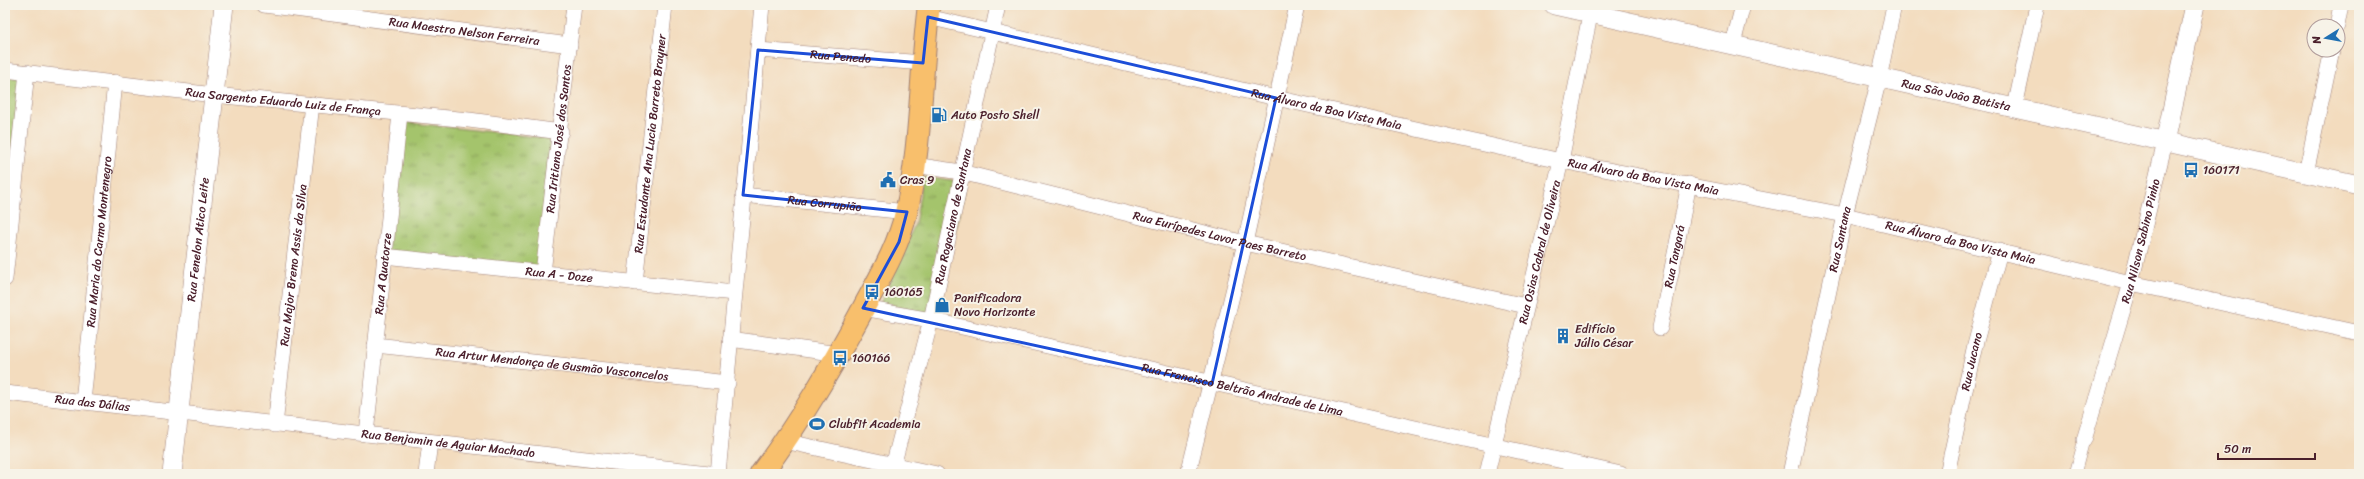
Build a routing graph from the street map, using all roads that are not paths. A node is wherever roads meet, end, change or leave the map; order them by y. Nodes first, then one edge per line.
1 (224, 5) edge
2 (264, 5) edge
3 (574, 5) edge
4 (665, 5) edge
5 (762, 5) edge
6 (998, 5) edge
7 (1297, 5) edge
8 (1554, 5) edge
9 (1743, 5) edge
10 (1894, 5) edge
11 (2037, 5) edge
12 (2195, 5) edge
13 (2341, 5) edge
14 (1591, 9) edge
15 (928, 11) edge
16 (362, 12) edge
17 (2339, 18) edge
18 (992, 31) junction
19 (1733, 44) junction
20 (570, 45) junction
21 (758, 50) junction
22 (2330, 58) edge
23 (923, 63) junction
24 (5, 70) edge
25 (27, 72) junction
26 (1879, 79) junction
27 (115, 82) junction
28 (214, 94) junction
29 (1276, 98) junction
30 (312, 104) junction
31 (2015, 107) junction
32 (400, 114) junction
33 (561, 132) junction
34 (2164, 142) junction
35 (1561, 161) junction
36 (914, 165) junction
37 (961, 172) junction
38 (2306, 173) junction
39 (1689, 184) junction
40 (2359, 185) edge
41 (743, 195) junction
42 (906, 212) junction
43 (9, 213) edge
44 (1845, 215) junction
45 (1245, 243) junction
46 (2000, 251) junction
47 (384, 256) junction
48 (543, 273) junction
49 (5, 280) edge
50 (635, 283) junction
51 (2132, 283) junction
52 (734, 293) junction
53 (1526, 306) junction
54 (863, 308) junction
55 (931, 320) junction
56 (1660, 328) dead end
57 (2359, 333) edge
58 (730, 339) junction
59 (375, 345) junction
60 (838, 354) junction
61 (728, 383) junction
62 (1212, 384) junction
63 (5, 393) edge
64 (83, 402) junction
65 (179, 413) junction
66 (275, 425) junction
67 (366, 434) junction
68 (2084, 440) joint
69 (784, 441) junction
70 (430, 442) junction
71 (1494, 445) junction
72 (892, 470) edge
73 (172, 474) edge
74 (426, 474) edge
75 (718, 474) edge
76 (761, 474) edge
77 (937, 474) edge
78 (1188, 474) edge
79 (1487, 474) edge
80 (1621, 474) edge
81 (1790, 474) edge
82 (1947, 474) edge
83 (2075, 474) edge

1 - 28 street, Rua Fenelon Atico Leite
2 - 16 street, Rua Maestro Nelson Ferreira
3 - 20 street, Rua Iritiano José dos Santos
4 - 50 street, Rua Estudante Ana Lucia Barreto Brayner
5 - 21 street
6 - 18 street, Rua Rogaciano de Santana
7 - 29 street
8 - 14 street, Rua São João Batista
9 - 19 street
10 - 26 street, Rua Santana
11 - 31 street
12 - 34 street, Rua Nilson Sabino Pinho
13 - 17 street
14 - 19 street, Rua São João Batista
14 - 35 street, Rua Osias Cabral de Oliveira
15 - 18 street, Rua Álvaro da Boa Vista Maia
15 - 23 main road
16 - 20 street, Rua Maestro Nelson Ferreira
18 - 29 street, Rua Álvaro da Boa Vista Maia
18 - 37 street, Rua Rogaciano de Santana
19 - 26 street, Rua São João Batista
20 - 33 street, Rua Iritiano José dos Santos
21 - 23 street, Rua Penedo
21 - 41 street
22 - 38 street
23 - 36 main road
24 - 25 street, Rua Sargento Eduardo Luiz de França
25 - 27 street, Rua Sargento Eduardo Luiz de França
25 - 43 street
26 - 31 street, Rua São João Batista
26 - 44 street, Rua Santana
27 - 28 street, Rua Sargento Eduardo Luiz de França
27 - 64 street, Rua Maria do Carmo Montenegro
28 - 30 street, Rua Sargento Eduardo Luiz de França
28 - 65 street, Rua Fenelon Atico Leite
29 - 35 street, Rua Álvaro da Boa Vista Maia
29 - 45 street
30 - 32 street, Rua Sargento Eduardo Luiz de França
30 - 66 street, Rua Major Breno Assis da Silva
31 - 34 street, Rua São João Batista
32 - 33 street, Rua Sargento Eduardo Luiz de França
32 - 47 street, Rua A Quatorze
33 - 48 street, Rua Iritiano José dos Santos
34 - 38 street, Rua São João Batista
34 - 51 street, Rua Nilson Sabino Pinho
35 - 39 street, Rua Álvaro da Boa Vista Maia
35 - 53 street, Rua Osias Cabral de Oliveira
36 - 37 street, Rua Eurípedes Lavor Paes Barreto
36 - 42 main road
37 - 45 street, Rua Eurípedes Lavor Paes Barreto
37 - 55 street, Rua Rogaciano de Santana
38 - 40 street, Rua São João Batista
39 - 44 street, Rua Álvaro da Boa Vista Maia
39 - 56 street, Rua Tangará
41 - 42 street, Rua Corrupião
41 - 52 street
42 - 54 main road
43 - 49 street
44 - 46 street, Rua Álvaro da Boa Vista Maia
44 - 81 street, Rua Santana
45 - 53 street, Rua Eurípedes Lavor Paes Barreto
45 - 62 street
46 - 51 street, Rua Álvaro da Boa Vista Maia
46 - 82 street, Rua Jucano
47 - 48 street, Rua A - Doze
47 - 59 street, Rua A Quatorze
48 - 50 street, Rua A - Doze
50 - 52 street, Rua A - Doze
51 - 57 street, Rua Álvaro da Boa Vista Maia
51 - 68 street, Rua Nilson Sabino Pinho
52 - 58 street
53 - 71 street, Rua Osias Cabral de Oliveira
54 - 55 street, Rua Francisco Beltrão Andrade de Lima
54 - 60 main road
55 - 62 street, Rua Francisco Beltrão Andrade de Lima
55 - 72 street, Rua Rogaciano de Santana
58 - 60 street
58 - 61 street
59 - 61 street, Rua Artur Mendonça de Gusmão Vasconcelos
59 - 67 street, Rua A Quatorze
60 - 69 main road
61 - 75 street
62 - 71 street, Rua Francisco Beltrão Andrade de Lima
62 - 78 street
63 - 64 street, Rua das Dálias
64 - 65 street, Rua das Dálias
65 - 66 street, Rua Benjamin de Aguiar Machado
65 - 73 street, Rua Fenelon Atico Leite
66 - 67 street, Rua Benjamin de Aguiar Machado
67 - 70 street, Rua Benjamin de Aguiar Machado
68 - 83 street, Rua Nilson Sabino Pinho
69 - 72 street
69 - 76 main road
70 - 74 street
70 - 75 street, Rua Benjamin de Aguiar Machado
71 - 79 street, Rua Osias Cabral de Oliveira
71 - 80 street, Rua Francisco Beltrão Andrade de Lima
72 - 77 street

